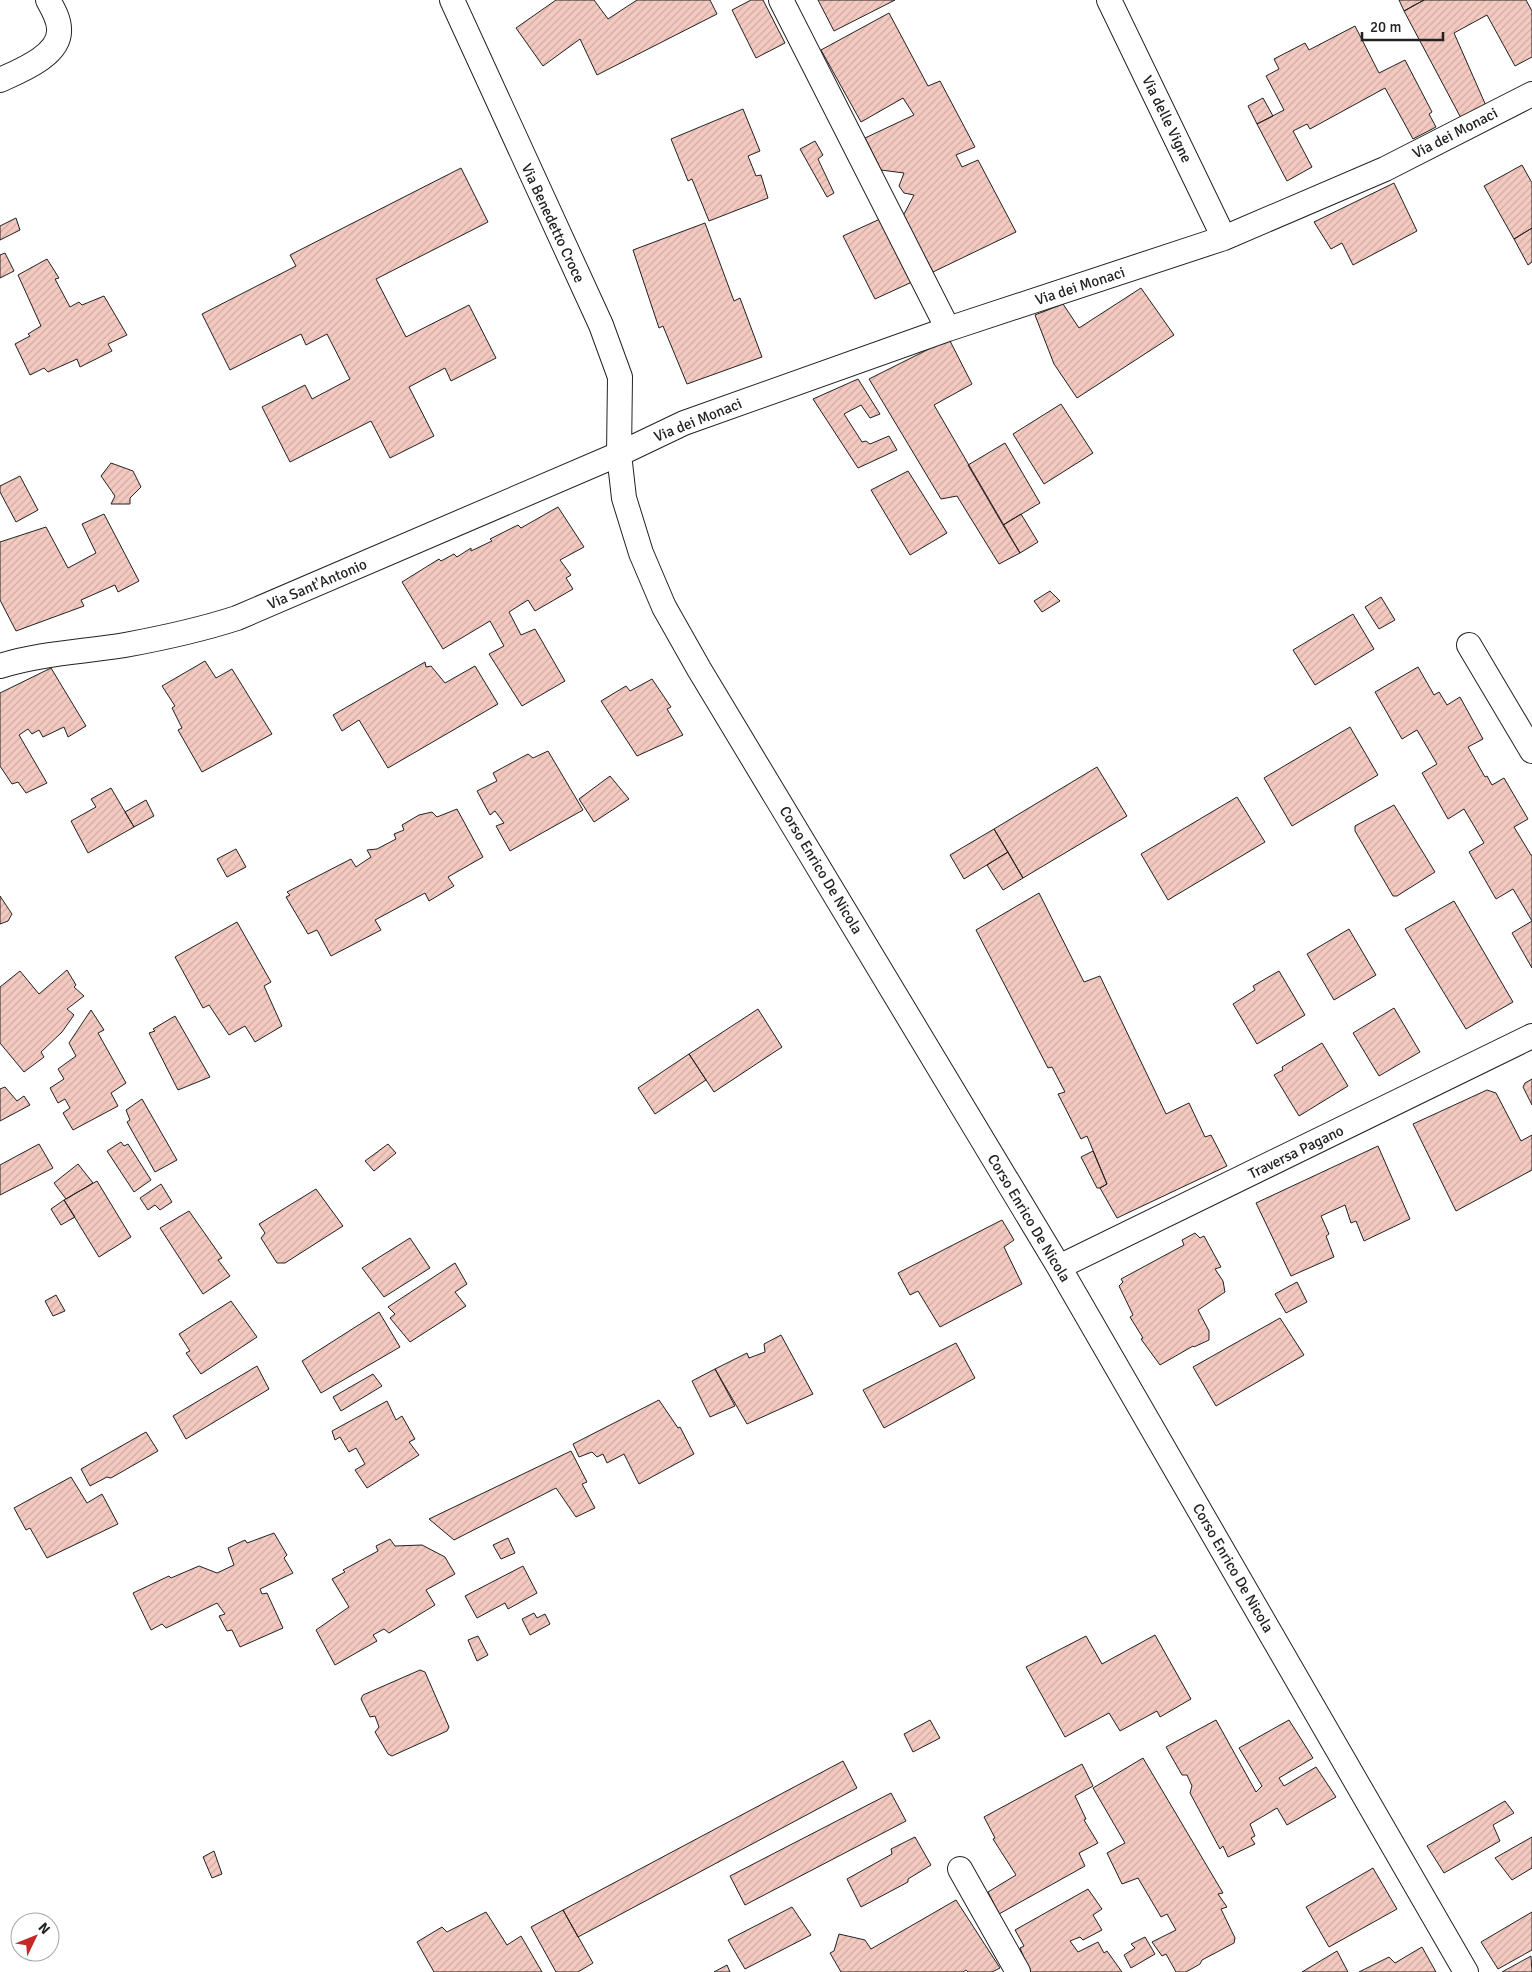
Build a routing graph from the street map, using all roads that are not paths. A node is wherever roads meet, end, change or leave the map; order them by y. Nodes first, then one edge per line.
1 (48, 0) edge
2 (452, 0) edge
3 (781, 0) edge
4 (1110, 0) edge
5 (0, 80) edge
6 (1532, 94) edge
7 (1224, 238) junction
8 (948, 329) junction
9 (619, 454) junction
10 (1469, 645) dead end
11 (0, 666) edge
12 (1532, 751) edge
13 (1532, 1036) edge
14 (1059, 1267) junction
15 (960, 1869) dead end
16 (1018, 1972) edge
17 (1466, 1972) edge

1 - 5 street
2 - 9 street, Via Benedetto Croce
3 - 8 street
4 - 7 street, Via delle Vigne
6 - 7 street, Via dei Monaci
7 - 8 street, Via dei Monaci
8 - 9 street, Via dei Monaci
9 - 11 street, Via Sant'Antonio
9 - 14 street, Corso Enrico De Nicola
10 - 12 street
13 - 14 street, Traversa Pagano
14 - 17 street, Corso Enrico De Nicola
15 - 16 street

